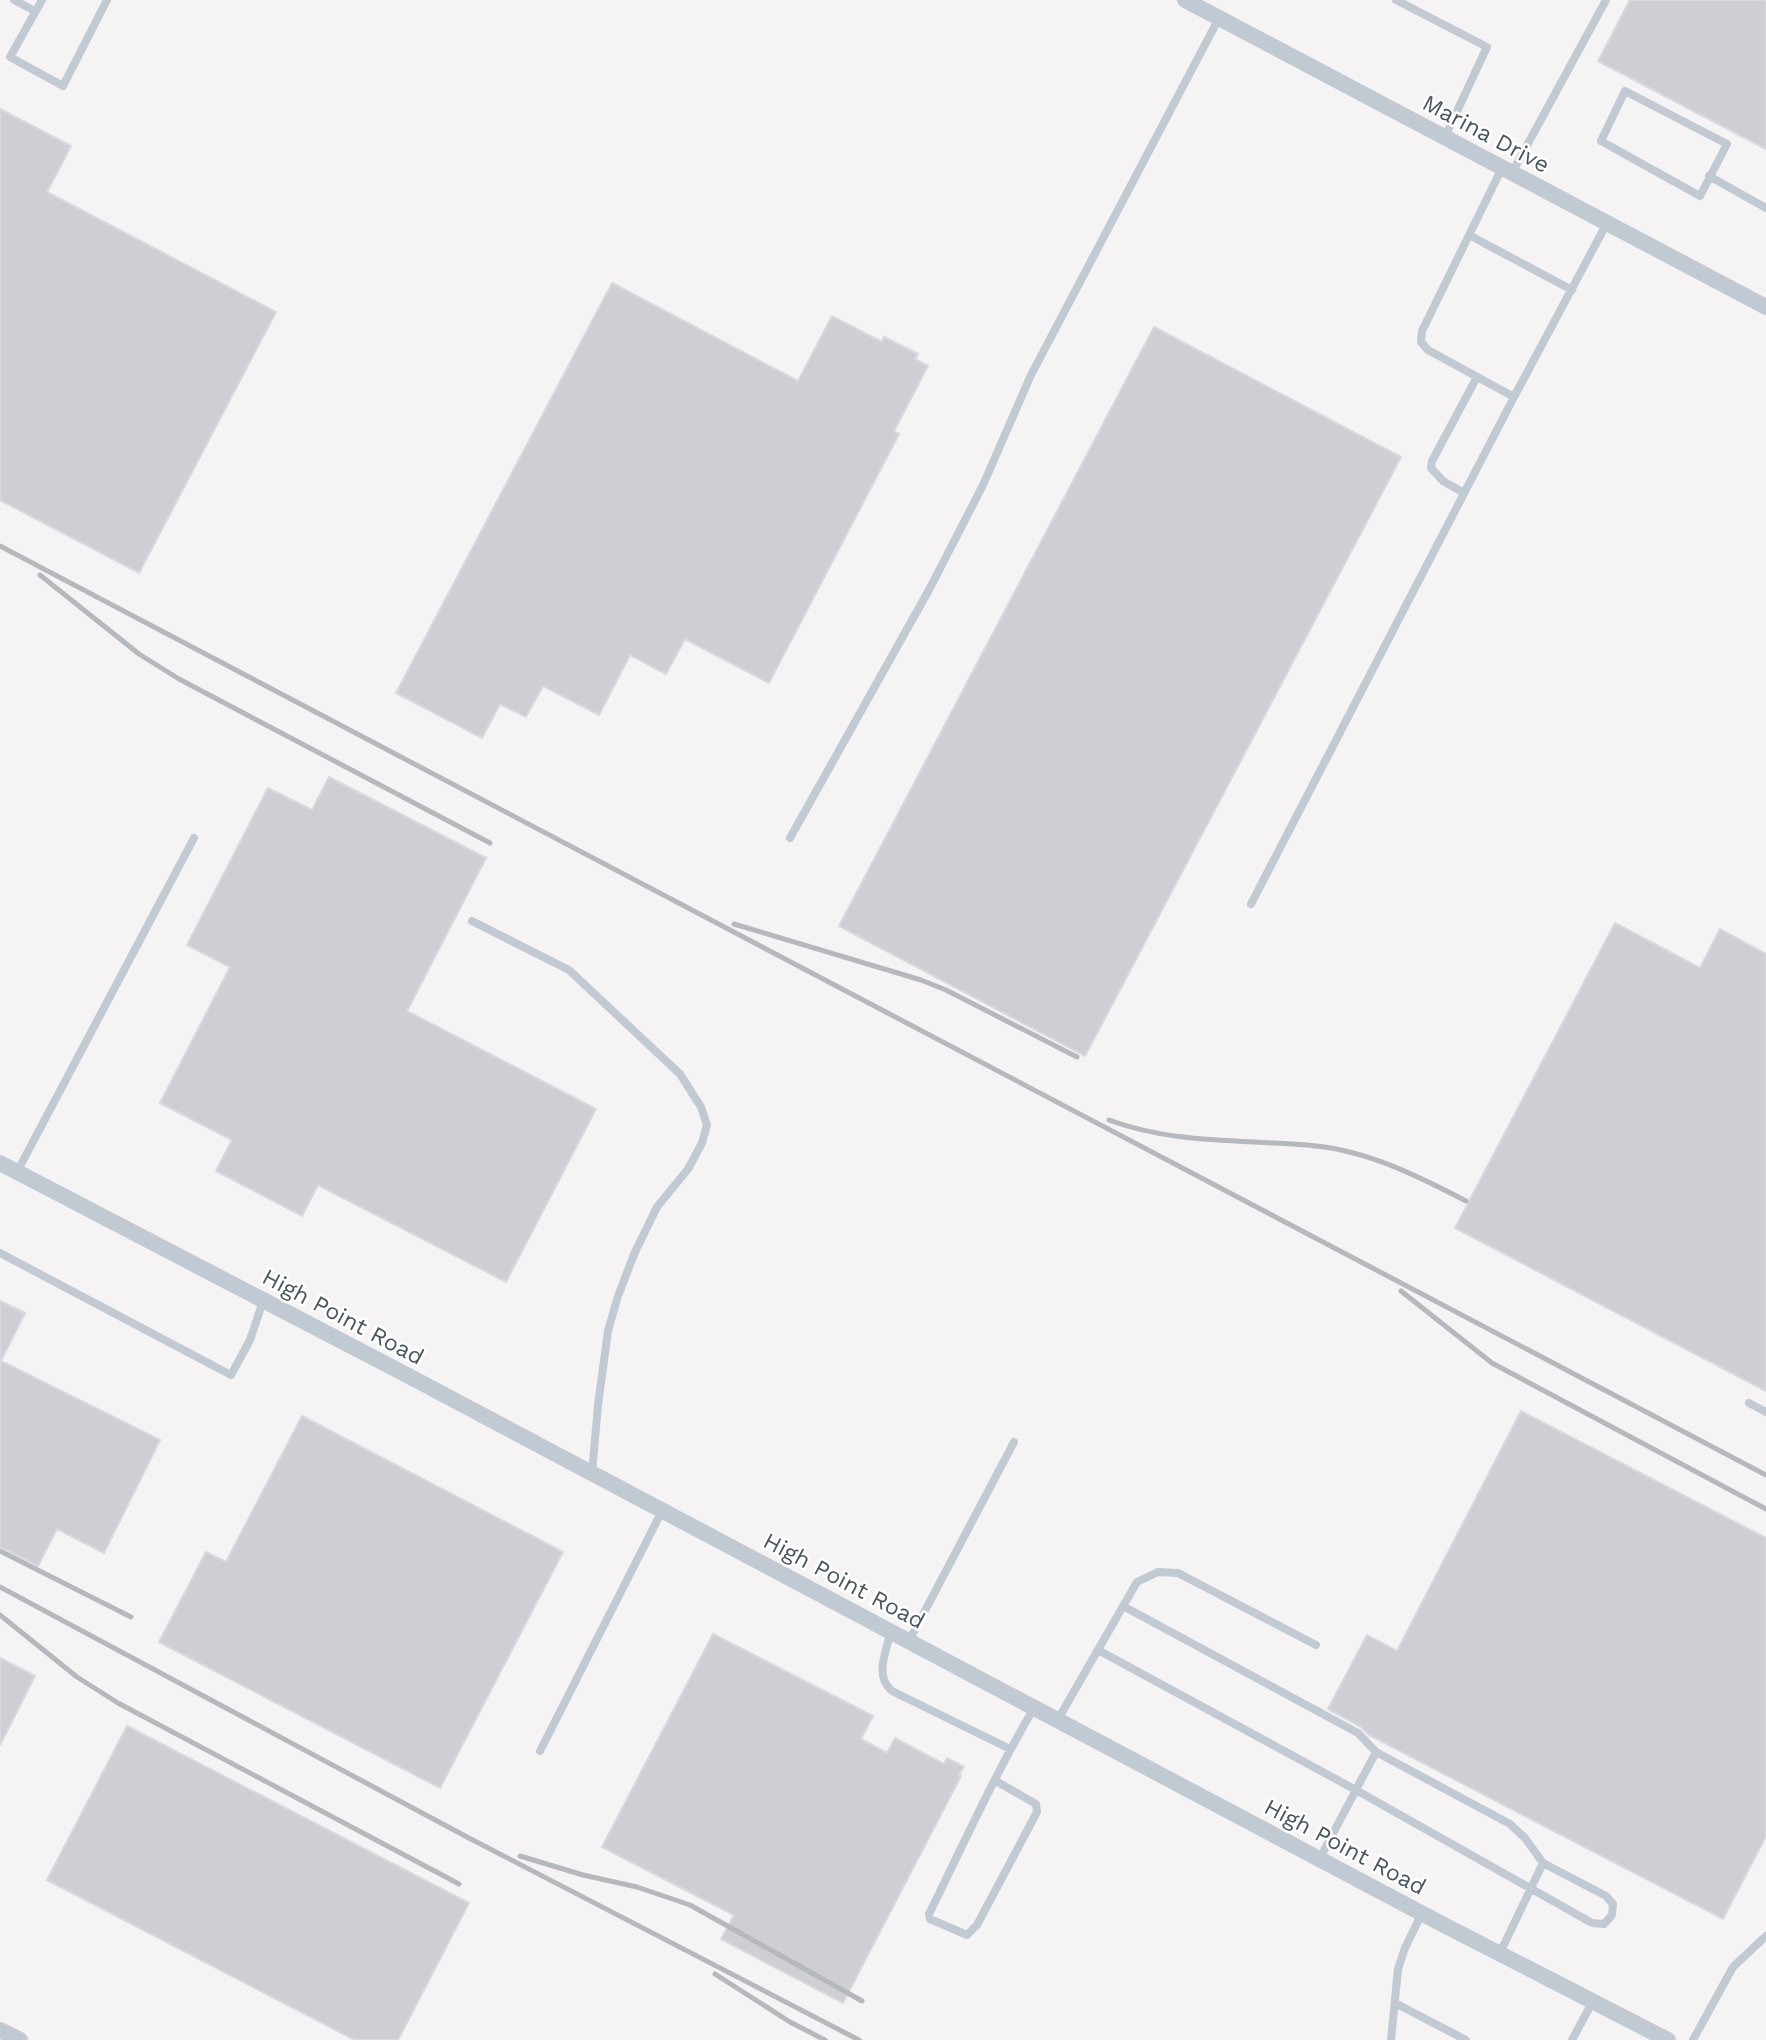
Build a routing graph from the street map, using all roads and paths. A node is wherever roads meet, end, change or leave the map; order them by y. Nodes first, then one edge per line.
1 (14, 0) edge
2 (42, 0) edge
3 (107, 0) edge
4 (1185, 0) edge
5 (1396, 0) edge
6 (1606, 0) edge
7 (35, 11) junction
8 (1219, 18) junction
9 (1445, 138) junction
10 (1507, 171) junction
11 (1709, 176) junction
12 (1766, 208) edge
13 (1607, 223) junction
14 (1469, 235) junction
15 (1572, 290) junction
16 (1766, 307) edge
17 (1477, 377) junction
18 (1514, 397) junction
19 (1464, 493) junction
20 (194, 838) dead end
21 (790, 838) dead end
22 (1251, 904) dead end
23 (472, 921) dead end
24 (0, 1163) edge
25 (16, 1172) junction
26 (0, 1254) edge
27 (263, 1301) junction
28 (1749, 1403) dead end
29 (1766, 1412) edge
30 (1014, 1442) dead end
31 (592, 1473) junction
32 (662, 1511) junction
33 (1123, 1606) junction
34 (891, 1631) junction
35 (909, 1641) junction
36 (1316, 1645) dead end
37 (1098, 1650) junction
38 (1034, 1708) junction
39 (1057, 1721) junction
40 (1010, 1749) junction
41 (540, 1751) dead end
42 (1376, 1752) junction
43 (996, 1781) junction
44 (1356, 1790) junction
45 (1320, 1858) junction
46 (1543, 1863) junction
47 (1531, 1888) junction
48 (1422, 1913) junction
49 (1766, 1936) edge
50 (1500, 1954) junction
51 (1593, 2001) junction
52 (1395, 2003) junction
53 (0, 2030) edge
54 (20, 2040) edge
55 (1391, 2040) edge
56 (1466, 2040) edge
57 (1572, 2040) edge
58 (1668, 2040) edge
59 (1693, 2040) edge

1 - 7 lane
2 - 7 lane
3 - 7 lane
4 - 8 street, Marina Drive
5 - 9 lane
6 - 10 lane
8 - 9 street, Marina Drive
8 - 21 lane
9 - 10 street, Marina Drive
10 - 13 street, Marina Drive
10 - 14 lane
11 - 11 lane
11 - 12 lane
13 - 15 lane
13 - 16 street, Marina Drive
14 - 15 lane
14 - 17 lane
15 - 18 lane
17 - 18 lane
17 - 19 lane
18 - 19 lane
19 - 22 lane
20 - 25 lane
23 - 31 lane
24 - 25 street, High Point Road
25 - 27 street, High Point Road
26 - 27 lane
27 - 31 street, High Point Road
28 - 29 lane
30 - 35 lane
31 - 32 street, High Point Road
32 - 34 street, High Point Road
32 - 41 lane
33 - 36 lane
33 - 37 lane
33 - 42 lane
34 - 35 street, High Point Road
34 - 40 lane
35 - 38 street, High Point Road
37 - 39 lane
37 - 44 lane
38 - 39 street, High Point Road
38 - 40 lane
39 - 45 street, High Point Road
40 - 43 lane
42 - 44 lane
42 - 46 lane
43 - 43 lane
44 - 45 lane
44 - 47 lane
45 - 48 street, High Point Road
46 - 47 lane
46 - 47 lane
47 - 50 lane
48 - 50 street, High Point Road
48 - 52 lane
49 - 59 lane
50 - 51 street, High Point Road
51 - 57 lane
51 - 58 street, High Point Road
52 - 55 lane
52 - 56 lane
53 - 54 street

